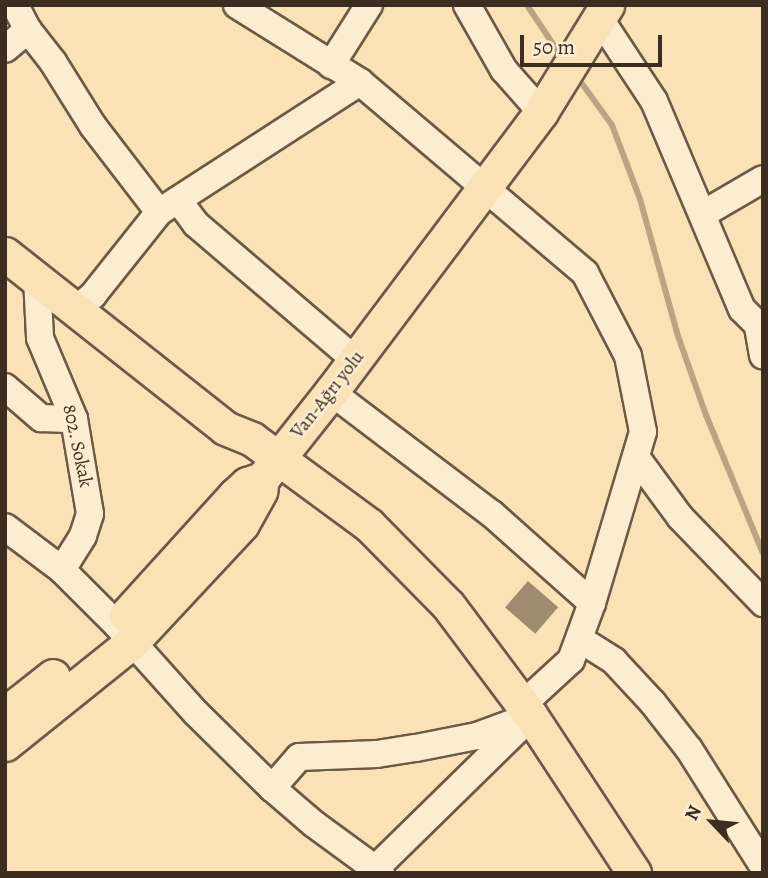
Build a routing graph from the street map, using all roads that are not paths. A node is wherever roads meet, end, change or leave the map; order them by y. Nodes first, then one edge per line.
1 (15, 5) edge
2 (237, 5) edge
3 (369, 5) edge
4 (467, 5) edge
5 (604, 12) edge
6 (28, 30) junction
7 (5, 50) edge
8 (331, 65) junction
9 (359, 82) junction
10 (541, 113) junction
11 (763, 179) edge
12 (485, 188) junction
13 (169, 206) junction
14 (703, 214) junction
15 (5, 228) edge
16 (5, 254) edge
17 (37, 278) junction
18 (85, 302) junction
19 (760, 328) edge
20 (763, 356) edge
21 (355, 360) junction
22 (5, 387) edge
23 (331, 392) junction
24 (74, 419) junction
25 (636, 457) junction
26 (270, 468) junction
27 (5, 527) edge
28 (62, 570) junction
29 (593, 603) junction
30 (763, 603) edge
31 (125, 633) junction
32 (581, 640) junction
33 (526, 710) junction
34 (5, 714) edge
35 (5, 744) edge
36 (272, 788) junction
37 (763, 866) edge
38 (378, 871) edge
39 (634, 873) edge

1 - 6 street
2 - 8 street
3 - 8 street
4 - 10 street
5 - 10 main road, Van-Ağrı yolu
5 - 14 street
6 - 7 street
6 - 13 street
8 - 9 street
9 - 12 street
9 - 13 street
10 - 12 main road, Van-Ağrı yolu
11 - 14 street
12 - 21 main road, Van-Ağrı yolu
12 - 25 street
13 - 18 street
13 - 21 street
14 - 19 street
15 - 18 main road
16 - 17 main road
17 - 18 main road
17 - 24 street, 802. Sokak
18 - 26 main road
19 - 20 street
21 - 23 main road, Van-Ağrı yolu
22 - 24 street
23 - 26 main road, Van-Ağrı yolu
23 - 29 street
24 - 28 street, 802. Sokak
25 - 29 street
25 - 30 street
26 - 31 main road, Van-Ağrı yolu
26 - 33 main road
27 - 28 street
28 - 31 street
29 - 32 street
31 - 34 main road
31 - 35 main road, Van-Ağrı yolu
31 - 36 street
32 - 33 street
32 - 37 street
33 - 36 street
33 - 38 street
33 - 39 main road
36 - 38 street

